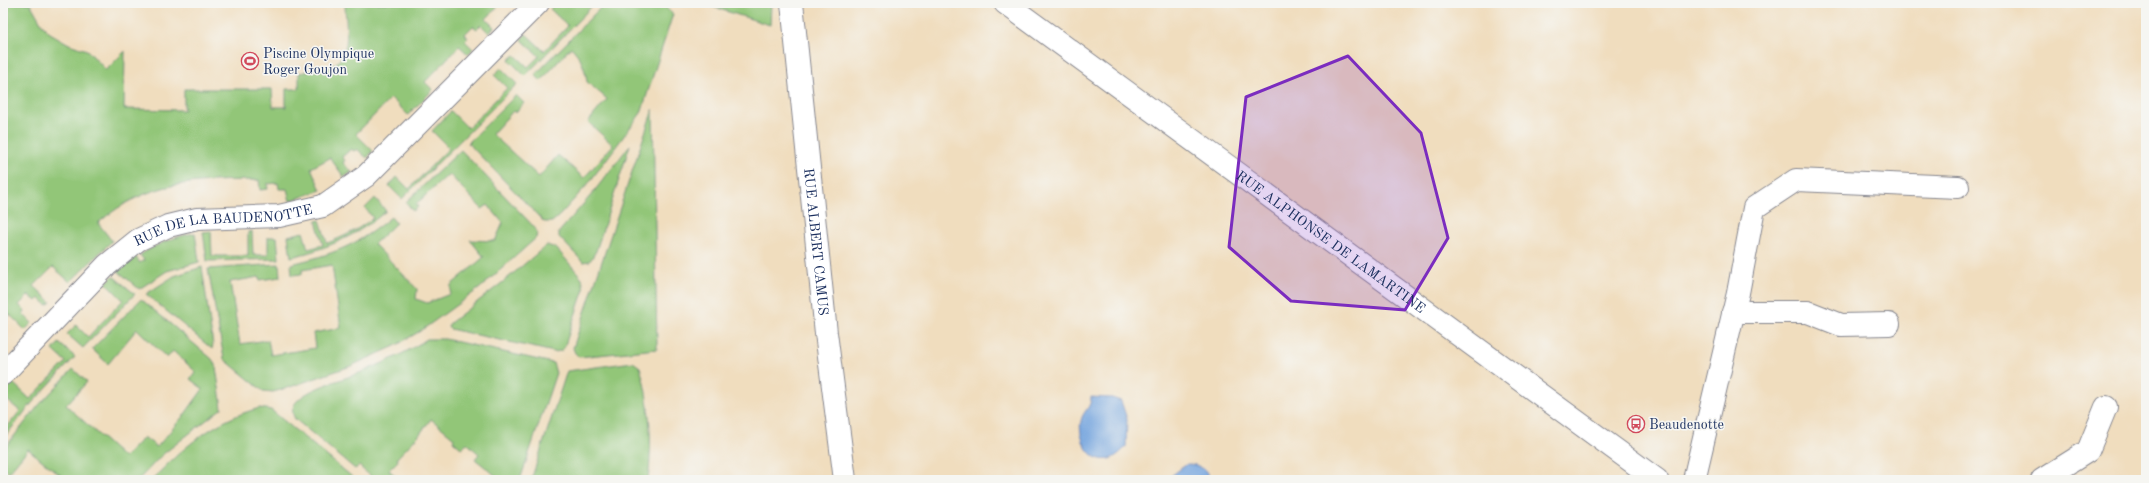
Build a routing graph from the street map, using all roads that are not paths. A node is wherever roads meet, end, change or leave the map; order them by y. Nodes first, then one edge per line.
1 (538, 3) edge
2 (792, 3) edge
3 (1004, 3) edge
4 (1958, 188) dead end
5 (1733, 312) junction
6 (1889, 324) dead end
7 (3, 374) edge
8 (2106, 407) dead end
9 (845, 480) edge
10 (1657, 480) edge
11 (1694, 480) edge
12 (2042, 480) edge

1 - 7 street, RUE DE LA BAUDENOTTE
2 - 9 street, RUE ALBERT CAMUS
3 - 10 street, RUE ALPHONSE DE LAMARTINE
4 - 5 street
5 - 6 street
5 - 11 street
8 - 12 street

